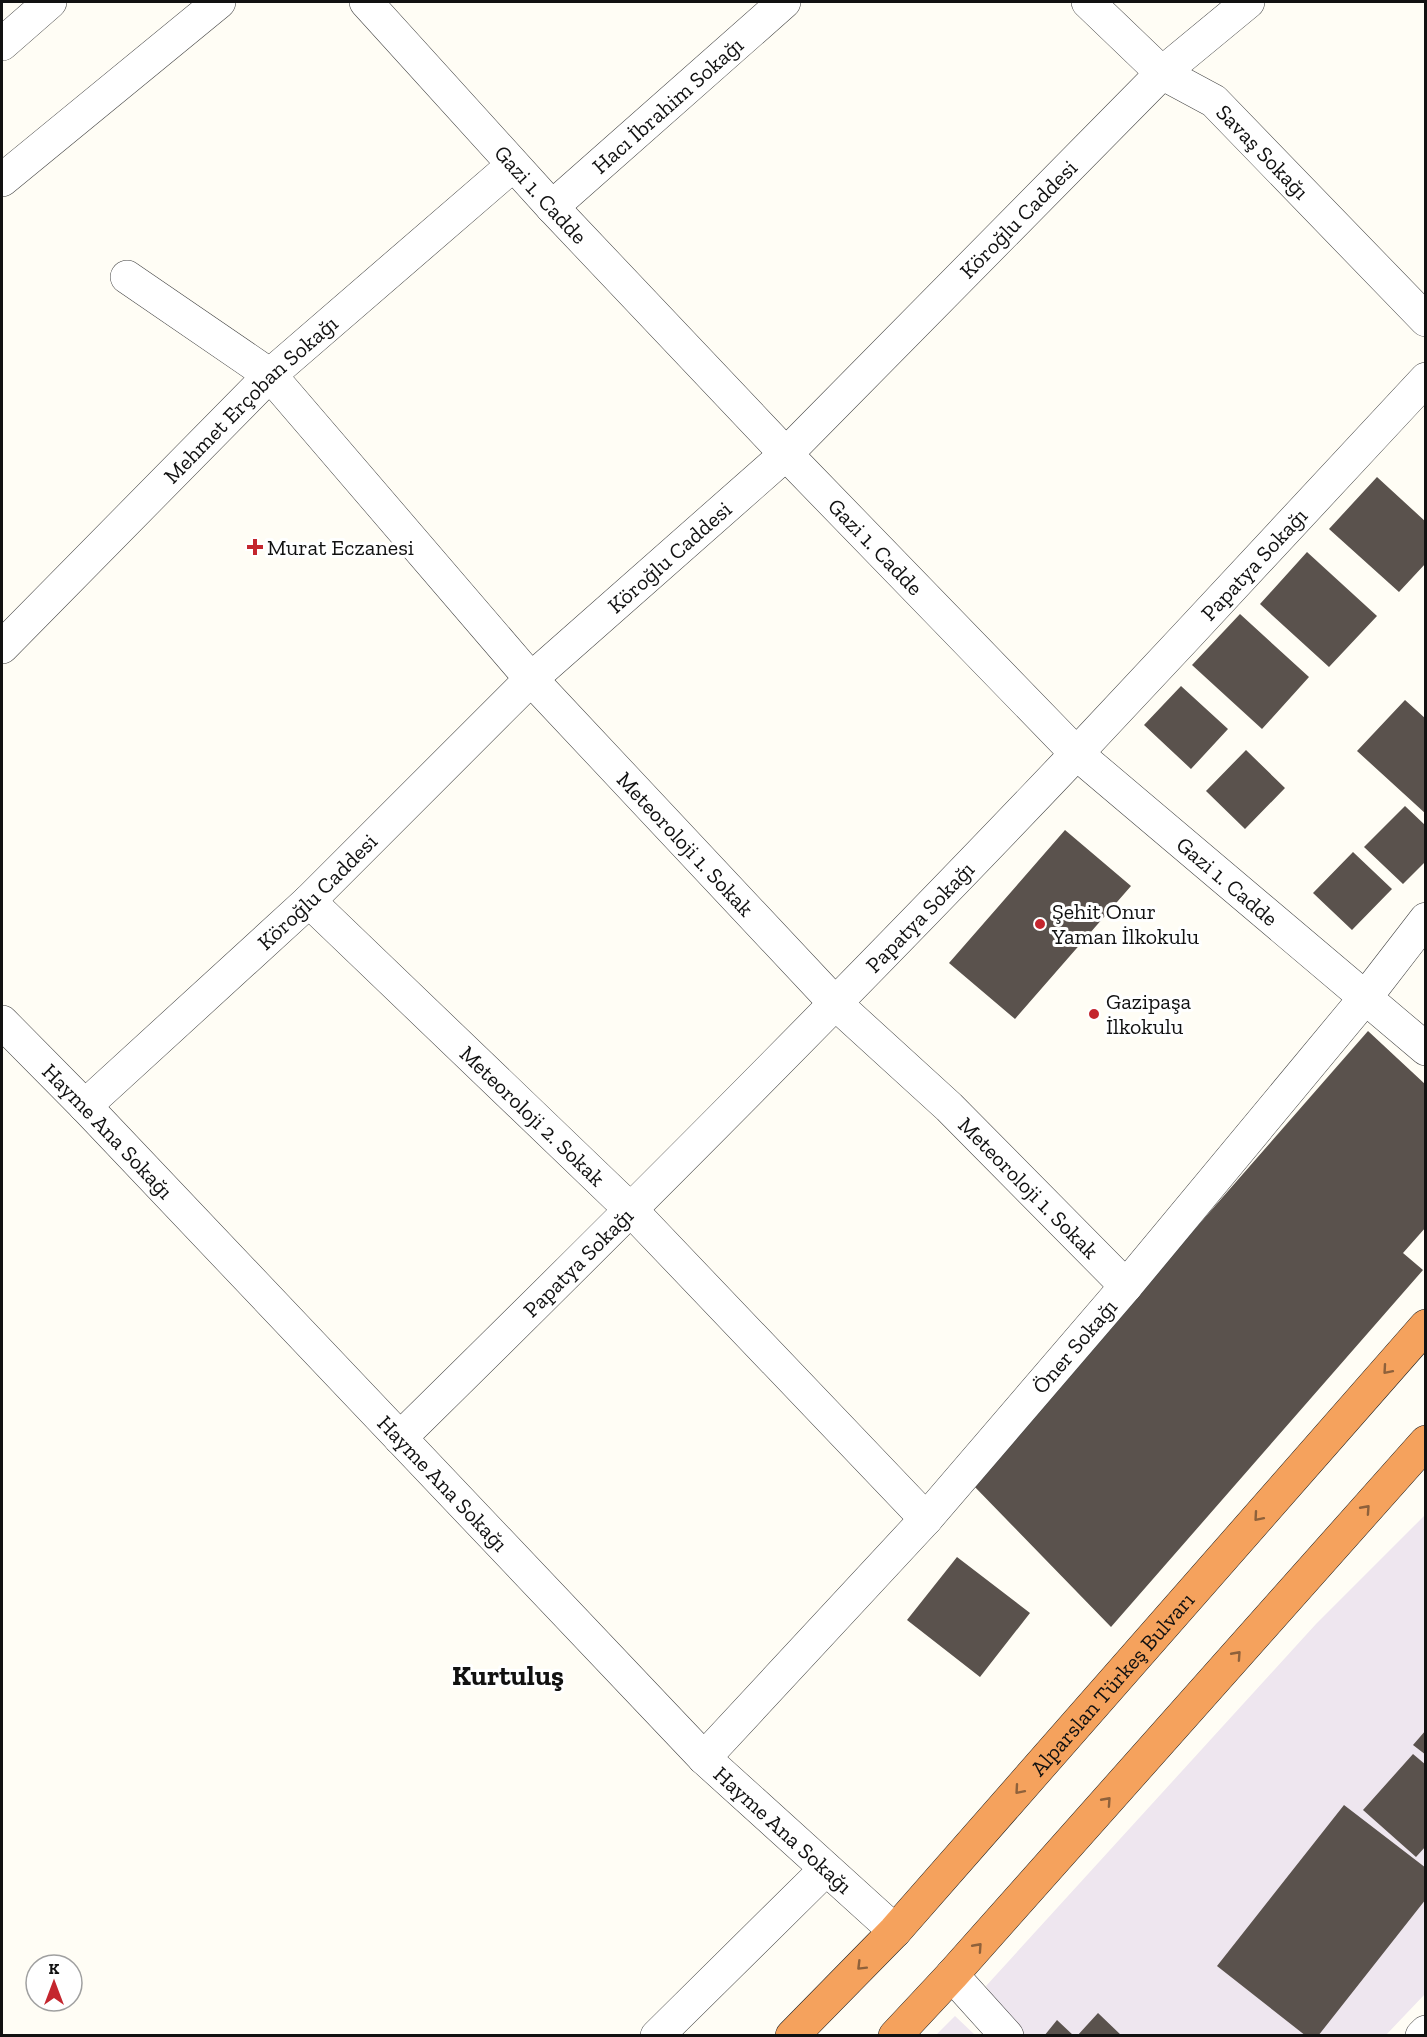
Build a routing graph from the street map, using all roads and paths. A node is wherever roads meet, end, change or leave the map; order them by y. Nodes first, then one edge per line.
1 (50, 2) edge
2 (219, 2) edge
3 (366, 2) edge
4 (784, 2) edge
5 (1088, 2) edge
6 (1248, 2) edge
7 (2, 44) edge
8 (1162, 73) junction
9 (513, 165) junction
10 (2, 180) edge
11 (552, 207) junction
12 (127, 277) dead end
13 (1425, 320) edge
14 (270, 375) junction
15 (1425, 379) edge
16 (786, 454) junction
17 (2, 647) edge
18 (531, 679) junction
19 (1077, 753) junction
20 (309, 901) junction
21 (1425, 919) edge
22 (1365, 998) junction
23 (835, 1003) junction
24 (2, 1022) edge
25 (1425, 1049) edge
26 (85, 1106) junction
27 (632, 1211) junction
28 (1126, 1286) junction
29 (1425, 1326) edge
30 (400, 1438) junction
31 (1425, 1442) edge
32 (926, 1520) junction
33 (704, 1758) junction
34 (826, 1869) junction
35 (895, 1931) junction
36 (952, 1975) junction
37 (1425, 2032) edge
38 (657, 2036) edge
39 (792, 2036) edge
40 (895, 2036) edge
41 (1007, 2036) edge
42 (1422, 2036) edge

1 - 7 street
2 - 10 street
3 - 9 street, Gazi 1. Cadde
4 - 11 street, Hacı İbrahim Sokağı
5 - 8 street, Savaş Sokağı
6 - 8 street, Köroğlu Caddesi
8 - 13 street, Savaş Sokağı
8 - 16 street, Köroğlu Caddesi
9 - 11 street, Gazi 1. Cadde
9 - 14 street, Mehmet Erçoban Sokağı
11 - 16 street, Gazi 1. Cadde
12 - 14 street, Meteoroloji 1. Sokak
14 - 17 street, Mehmet Erçoban Sokağı
14 - 18 street, Meteoroloji 1. Sokak
15 - 19 street, Papatya Sokağı
16 - 18 street, Köroğlu Caddesi
16 - 19 street, Gazi 1. Cadde
18 - 20 street, Köroğlu Caddesi
18 - 23 street, Meteoroloji 1. Sokak
19 - 22 street, Gazi 1. Cadde
19 - 23 street, Papatya Sokağı
20 - 26 street, Köroğlu Caddesi
20 - 27 street, Meteoroloji 2. Sokak
21 - 22 street, Öner Sokağı
22 - 25 street, Gazi 1. Cadde
22 - 28 street, Öner Sokağı
23 - 27 street, Papatya Sokağı
23 - 28 street, Meteoroloji 1. Sokak
24 - 26 street, Hayme Ana Sokağı
26 - 30 street, Hayme Ana Sokağı
27 - 30 street, Papatya Sokağı
27 - 32 street, Meteoroloji 2. Sokak
28 - 32 street, Öner Sokağı
29 -> 35 highway, Alparslan Türkeş Bulvarı
30 - 33 street, Hayme Ana Sokağı
36 -> 31 highway
32 - 33 street, Öner Sokağı
33 - 34 street, Hayme Ana Sokağı
34 - 35 street, Hayme Ana Sokağı
34 - 38 street
35 -> 39 highway, Alparslan Türkeş Bulvarı
36 - 40 highway
36 - 41 street
37 - 42 street

